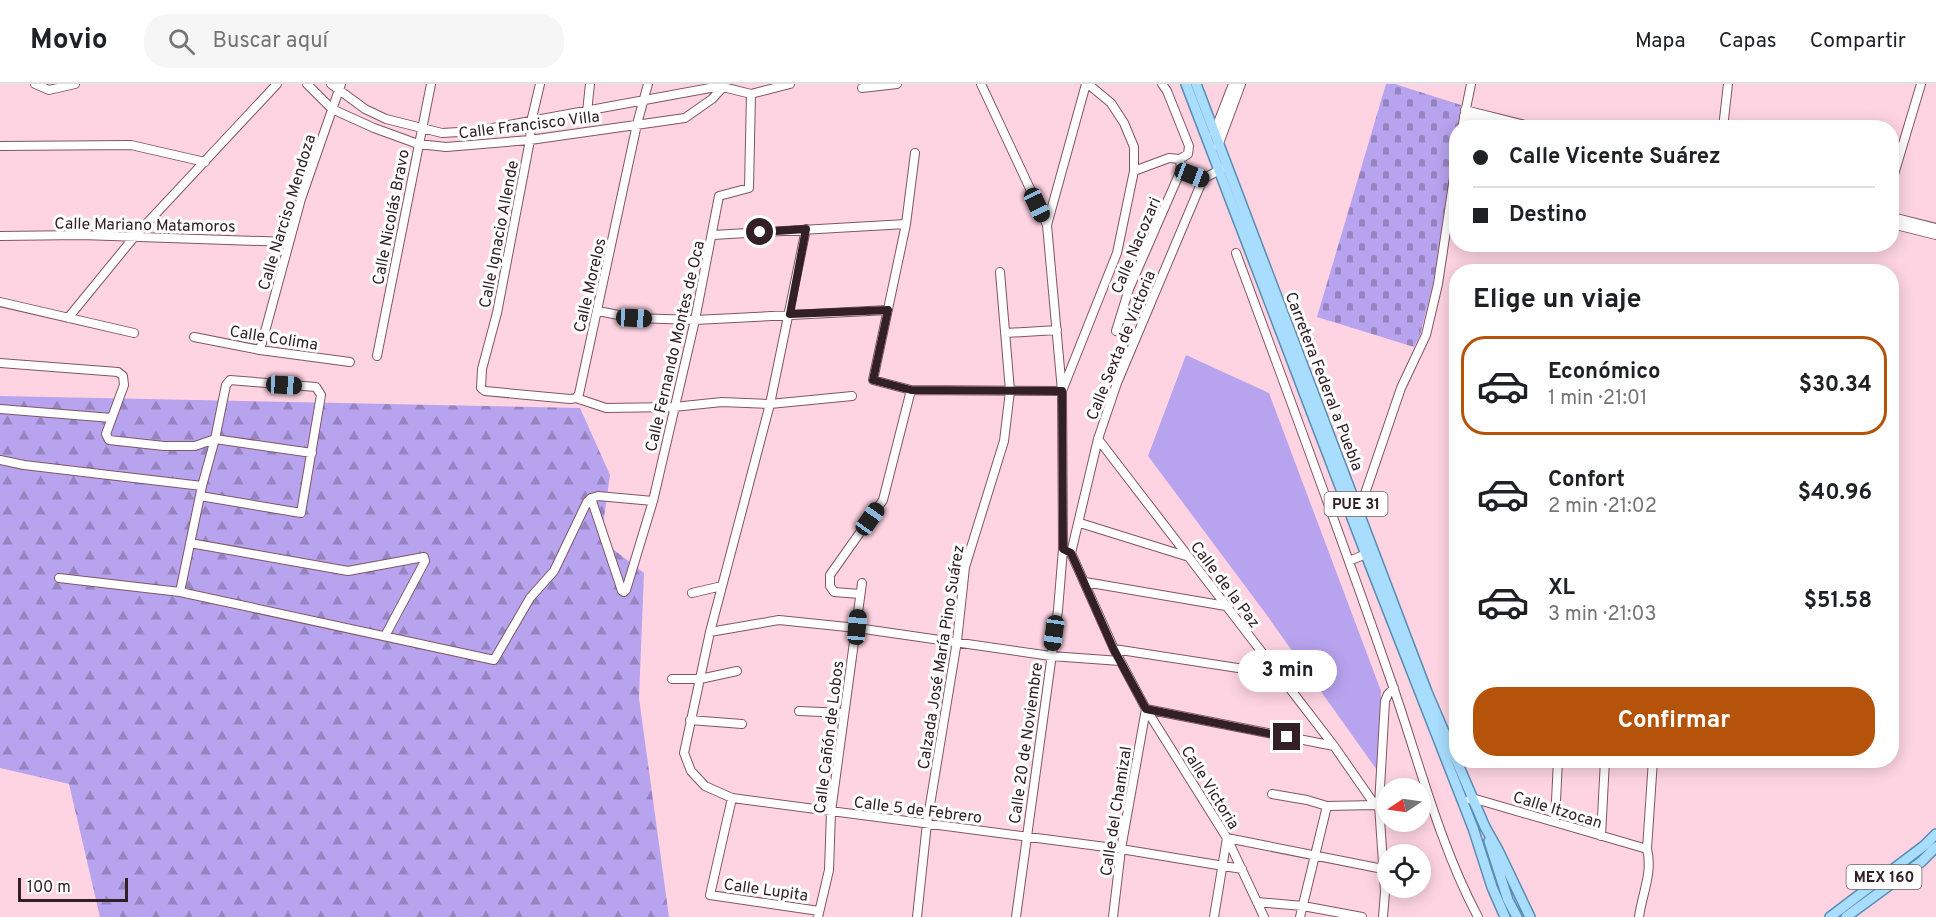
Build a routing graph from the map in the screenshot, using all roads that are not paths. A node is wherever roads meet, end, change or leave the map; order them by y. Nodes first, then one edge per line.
1 (35, 84) edge
2 (75, 84) edge
3 (277, 84) edge
4 (307, 84) edge
5 (331, 84) edge
6 (431, 84) edge
7 (540, 84) edge
8 (590, 84) edge
9 (648, 84) edge
10 (790, 84) edge
11 (897, 84) edge
12 (981, 84) edge
13 (1087, 84) edge
14 (1162, 84) edge
15 (1186, 84) edge
16 (1196, 84) edge
17 (1233, 84) edge
18 (1241, 84) edge
19 (1471, 84) edge
20 (1728, 84) edge
21 (1921, 84) edge
22 (725, 86) edge
23 (340, 87) edge
24 (862, 88) dead end
25 (750, 94) junction
26 (643, 102) junction
27 (332, 109) junction
28 (587, 112) junction
29 (1465, 113) junction
30 (1204, 119) junction
31 (1464, 120) edge
32 (1486, 120) edge
33 (1499, 120) edge
34 (1724, 120) edge
35 (531, 122) junction
36 (637, 124) junction
37 (422, 128) junction
38 (1214, 132) junction
39 (530, 140) junction
40 (1208, 142) junction
41 (418, 144) junction
42 (1219, 144) junction
43 (0, 146) edge
44 (915, 153) dead end
45 (1213, 155) junction
46 (1899, 158) edge
47 (1179, 159) junction
48 (206, 162) junction
49 (1223, 169) junction
50 (1181, 170) junction
51 (1134, 171) junction
52 (1203, 179) junction
53 (1449, 211) edge
54 (1899, 219) edge
55 (906, 224) junction
56 (1047, 225) junction
57 (1899, 226) edge
58 (1936, 228) edge
59 (806, 229) junction
60 (713, 235) junction
61 (1936, 235) edge
62 (135, 236) junction
63 (0, 237) edge
64 (289, 242) junction
65 (1236, 253) dead end
66 (1000, 272) dead end
67 (0, 302) edge
68 (888, 310) junction
69 (598, 311) junction
70 (790, 314) junction
71 (69, 318) junction
72 (695, 320) junction
73 (1058, 330) junction
74 (1116, 331) dead end
75 (134, 333) dead end
76 (1006, 333) junction
77 (194, 337) dead end
78 (260, 350) junction
79 (377, 356) dead end
80 (350, 362) dead end
81 (0, 363) edge
82 (911, 390) junction
83 (1062, 391) junction
84 (1010, 392) junction
85 (852, 396) dead end
86 (576, 398) junction
87 (770, 404) junction
88 (674, 407) junction
89 (0, 409) edge
90 (112, 418) junction
91 (216, 439) junction
92 (1098, 439) junction
93 (312, 453) junction
94 (0, 460) edge
95 (202, 486) junction
96 (200, 496) junction
97 (591, 498) junction
98 (653, 501) junction
99 (1356, 515) junction
100 (1080, 523) junction
101 (190, 543) junction
102 (1063, 549) junction
103 (1071, 553) junction
104 (1366, 554) junction
105 (1189, 557) junction
106 (1349, 561) junction
107 (59, 578) dead end
108 (1085, 582) junction
109 (862, 583) dead end
110 (722, 586) junction
111 (180, 592) junction
112 (692, 593) dead end
113 (860, 594) junction
114 (1226, 606) junction
115 (857, 627) junction
116 (710, 632) junction
117 (385, 636) junction
118 (957, 641) junction
119 (1114, 650) junction
120 (1051, 656) junction
121 (1120, 660) junction
122 (737, 671) dead end
123 (1291, 673) dead end
124 (1277, 674) junction
125 (672, 679) dead end
126 (700, 679) junction
127 (1394, 688) junction
128 (1146, 709) junction
129 (799, 711) dead end
130 (843, 713) junction
131 (690, 720) junction
132 (742, 724) dead end
133 (1449, 744) edge
134 (1334, 746) junction
135 (1449, 766) edge
136 (1450, 768) edge
137 (1459, 768) edge
138 (1558, 768) edge
139 (1605, 768) edge
140 (1652, 768) edge
141 (1379, 778) edge
142 (1272, 794) dead end
143 (732, 798) junction
144 (1472, 798) junction
145 (1463, 802) junction
146 (1377, 805) joint
147 (1327, 806) junction
148 (831, 812) junction
149 (1555, 822) junction
150 (927, 824) junction
151 (1485, 827) junction
152 (1936, 834) edge
153 (1602, 836) junction
154 (1026, 838) junction
155 (1227, 838) junction
156 (1936, 847) edge
157 (1122, 849) junction
158 (1647, 849) junction
159 (1317, 855) junction
160 (1221, 865) junction
161 (1377, 867) edge
162 (1242, 869) junction
163 (1870, 893) junction
164 (1383, 898) edge
165 (1257, 902) junction
166 (1304, 906) junction
167 (819, 914) edge
168 (917, 917) edge
169 (1016, 917) edge
170 (1113, 917) edge
171 (1214, 917) edge
172 (1264, 917) edge
173 (1300, 917) edge
174 (1362, 917) edge
175 (1383, 917) edge
176 (1478, 917) edge
177 (1505, 917) edge
178 (1517, 917) edge
179 (1530, 917) edge
180 (1639, 917) edge
181 (1830, 917) edge
182 (1846, 917) edge

1 - 2 street
3 - 48 street
4 - 27 street, Calle Francisco Villa
5 - 23 street, Calle Francisco Villa
6 - 37 street, Calle Nicolás Bravo
7 - 35 street, Calle Ignacio Allende
8 - 28 street
9 - 26 street, Calle Morelos
10 - 25 street
11 - 24 street
12 - 56 street, Calle 20 de Noviembre
13 - 51 street
13 - 56 street
14 - 47 street
15 - 30 main road, Carretera Federal a Puebla / PUE 31
16 - 30 main road, Carretera Federal a Puebla / PUE 31
17 - 38 street
18 - 42 street
19 - 29 street
20 - 34 street
21 - 46 street
22 - 25 street
22 - 26 street, Calle Francisco Villa
22 - 36 street, Calle Francisco Villa
23 - 27 street, Calle Narciso Mendoza
23 - 37 street, Calle Francisco Villa
25 - 60 street, Calle Fernando Montes de Oca
26 - 28 street, Calle Francisco Villa
26 - 36 street, Calle Morelos
27 - 41 street, Calle Francisco Villa
27 - 64 street, Calle Narciso Mendoza
28 - 35 street, Calle Francisco Villa
29 - 31 street
29 - 32 street
29 - 33 street
30 - 38 main road, Carretera Federal a Puebla / PUE 31
30 - 40 main road, Carretera Federal a Puebla / PUE 31
35 - 37 street, Calle Francisco Villa
35 - 39 street, Calle Ignacio Allende
36 - 39 street, Calle Francisco Villa
36 - 69 street, Calle Morelos
37 - 41 street, Calle Nicolás Bravo
38 - 40 street
38 - 42 main road, Carretera Federal a Puebla / PUE 31
39 - 41 street, Calle Francisco Villa
39 - 86 street, Calle Ignacio Allende
40 - 45 main road, Carretera Federal a Puebla / PUE 31
41 - 79 street, Calle Nicolás Bravo
42 - 45 street
42 - 49 main road, Carretera Federal a Puebla / PUE 31
43 - 48 street
44 - 55 street
45 - 49 main road, Carretera Federal a Puebla / PUE 31
47 - 50 street
47 - 51 street
48 - 62 street
49 - 52 street
49 - 99 main road, Carretera Federal a Puebla / PUE 31
50 - 52 street
50 - 74 street, Calle Nacozari
51 - 83 street
52 - 92 street, Calle Sexta de Victoria
53 - 99 street
54 - 58 street
55 - 59 street
55 - 68 street
56 - 73 street, Calle 20 de Noviembre
57 - 61 street
59 - 60 street
59 - 70 street, Calle 5 de Febrero
60 - 72 street, Calle Fernando Montes de Oca
62 - 63 street, Calle Mariano Matamoros
62 - 64 street, Calle Mariano Matamoros
62 - 71 street
64 - 78 street, Calle Narciso Mendoza
65 - 106 street
66 - 76 street, Calzada José María Pino Suárez
67 - 71 street
68 - 70 street
68 - 82 street
69 - 72 street
69 - 86 street, Calle Morelos
70 - 72 street
70 - 87 street, Calle 5 de Febrero
71 - 75 street
72 - 88 street, Calle Fernando Montes de Oca
73 - 76 street
73 - 83 street, Calle 20 de Noviembre
76 - 84 street, Calzada José María Pino Suárez
77 - 78 street, Calle Colima
78 - 80 street, Calle Colima
81 - 90 street
82 - 84 street
82 - 113 street
83 - 84 street
83 - 102 street, Calle 20 de Noviembre
84 - 118 street, Calzada José María Pino Suárez
85 - 87 street
86 - 88 street
87 - 88 street
87 - 110 street, Calle 5 de Febrero
88 - 98 street, Calle Fernando Montes de Oca
89 - 90 street
90 - 91 street
91 - 93 street
91 - 93 street
91 - 95 street
92 - 100 street, Calle Sexta de Victoria
92 - 105 street, Calle de la Paz
93 - 96 street
94 - 95 street
95 - 96 street
96 - 101 street
97 - 98 street
97 - 98 street, Calle Fernando Montes de Oca
97 - 117 street
99 - 104 main road, Carretera Federal a Puebla / PUE 31
99 - 133 main road, Carretera Federal a Puebla / PUE 31
100 - 103 street, Calle Sexta de Victoria
100 - 105 street
101 - 111 street
101 - 117 street
102 - 103 street
102 - 120 street, Calle 20 de Noviembre
103 - 108 street, Calle Victoria
104 - 106 street
104 - 135 main road, Carretera Federal a Puebla / PUE 31
105 - 114 street, Calle de la Paz
106 - 127 street
107 - 111 street
108 - 114 street
108 - 119 street, Calle Victoria
109 - 113 street, Calle Cañón de Lobos
110 - 112 street
110 - 116 street, Calle 5 de Febrero
111 - 117 street
113 - 115 street, Calle Cañón de Lobos
114 - 124 street, Calle de la Paz
115 - 116 street
115 - 118 street
115 - 130 street, Calle Cañón de Lobos
116 - 126 street, Calle 5 de Febrero
118 - 120 street
118 - 150 street, Calzada José María Pino Suárez
119 - 121 street, Calle Victoria
119 - 124 street
120 - 121 street
120 - 154 street, Calle 20 de Noviembre
121 - 128 street, Calle Victoria
122 - 126 street
123 - 124 street
124 - 134 street, Calle de la Paz
125 - 126 street
126 - 131 street, Calle 5 de Febrero
127 - 141 street
127 - 176 street
128 - 134 street
128 - 155 street, Calle Victoria
128 - 157 street, Calle del Chamizal
129 - 130 street
130 - 148 street, Calle Cañón de Lobos
131 - 132 street
131 - 143 street, Calle 5 de Febrero
134 - 146 street, Calle de la Paz
136 - 145 main road, Carretera Federal a Puebla / PUE 31
137 - 144 main road, Carretera Federal a Puebla / PUE 31
138 - 149 street
139 - 153 street
140 - 158 street
142 - 147 street
143 - 148 street, Calle 5 de Febrero
143 - 167 street, Calle Lupita
144 - 145 street
144 - 149 street, Calle Itzocan
144 - 151 main road, Carretera Federal a Puebla / PUE 31
145 - 177 main road, Carretera Federal a Puebla / PUE 31
146 - 147 street
147 - 159 street
148 - 150 street, Calle 5 de Febrero
148 - 167 street, Calle Cañón de Lobos
149 - 153 street, Calle Itzocan
150 - 154 street, Calle 5 de Febrero
150 - 168 street, Calzada José María Pino Suárez
151 - 178 main road
151 - 179 main road, Carretera Federal a Puebla / PUE 31
152 - 163 main road, MEX 160
153 - 158 street, Calle Itzocan
154 - 157 street, Calle 5 de Febrero
154 - 169 street, Calle 20 de Noviembre
155 - 159 street
155 - 160 street
155 - 162 street, Calle Victoria
156 - 163 main road, MEX 160
157 - 160 street, Calle 5 de Febrero
157 - 170 street, Calle del Chamizal
158 - 180 street
159 - 161 street
159 - 166 street
160 - 162 street, Calle 5 de Febrero
160 - 171 street
162 - 165 street, Calle Victoria
163 - 181 main road, MEX 160
163 - 182 main road, MEX 160
164 - 175 street
165 - 166 street
165 - 172 street, Calle Victoria
166 - 173 street
166 - 174 street

